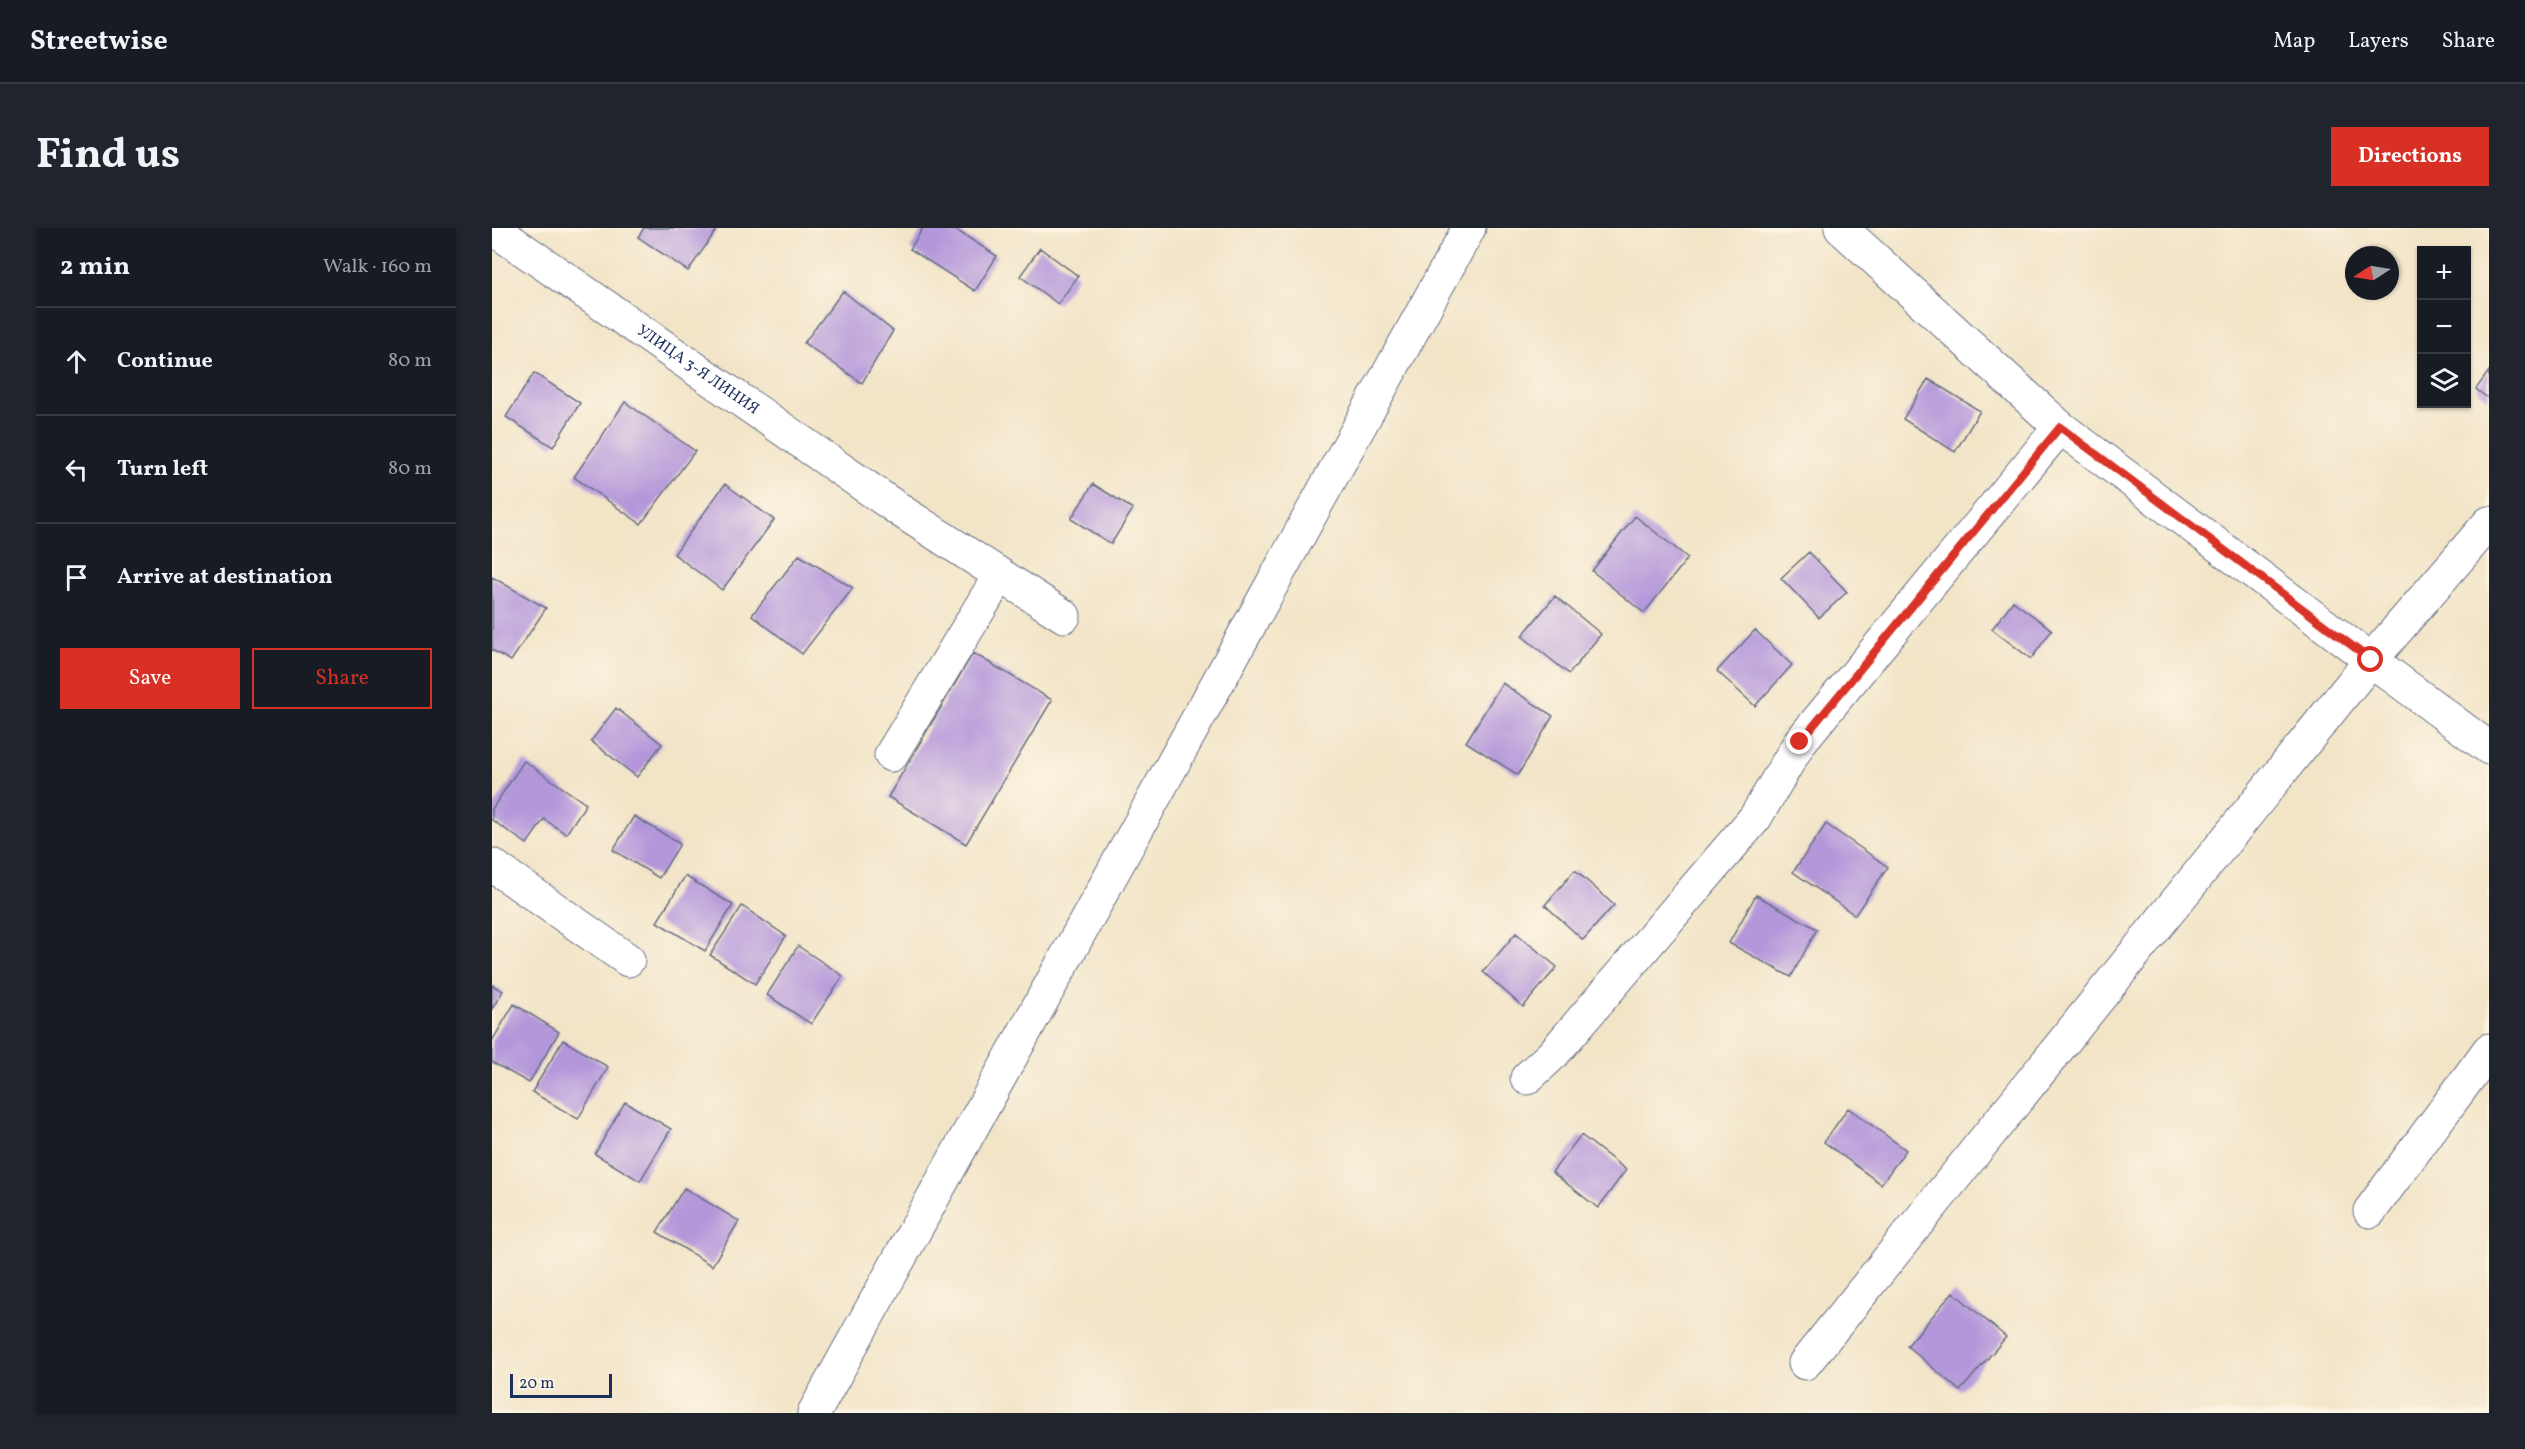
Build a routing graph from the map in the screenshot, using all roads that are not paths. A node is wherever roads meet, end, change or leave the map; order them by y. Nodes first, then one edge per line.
1 (492, 228) edge
2 (1469, 228) edge
3 (1841, 228) edge
4 (2060, 427) junction
5 (2489, 523) edge
6 (1000, 575) junction
7 (1064, 616) dead end
8 (2371, 660) junction
9 (2489, 748) edge
10 (891, 755) dead end
11 (492, 865) edge
12 (628, 960) dead end
13 (2489, 1050) edge
14 (1527, 1078) dead end
15 (2370, 1211) dead end
16 (1805, 1363) dead end
17 (814, 1413) edge

1 - 6 street, УЛИЦА 3-Я ЛИНИЯ
2 - 17 street
3 - 4 street
4 - 8 street
4 - 14 street
5 - 8 street
6 - 7 street, УЛИЦА 3-Я ЛИНИЯ
6 - 10 street
8 - 9 street
8 - 16 street
11 - 12 street
13 - 15 street

